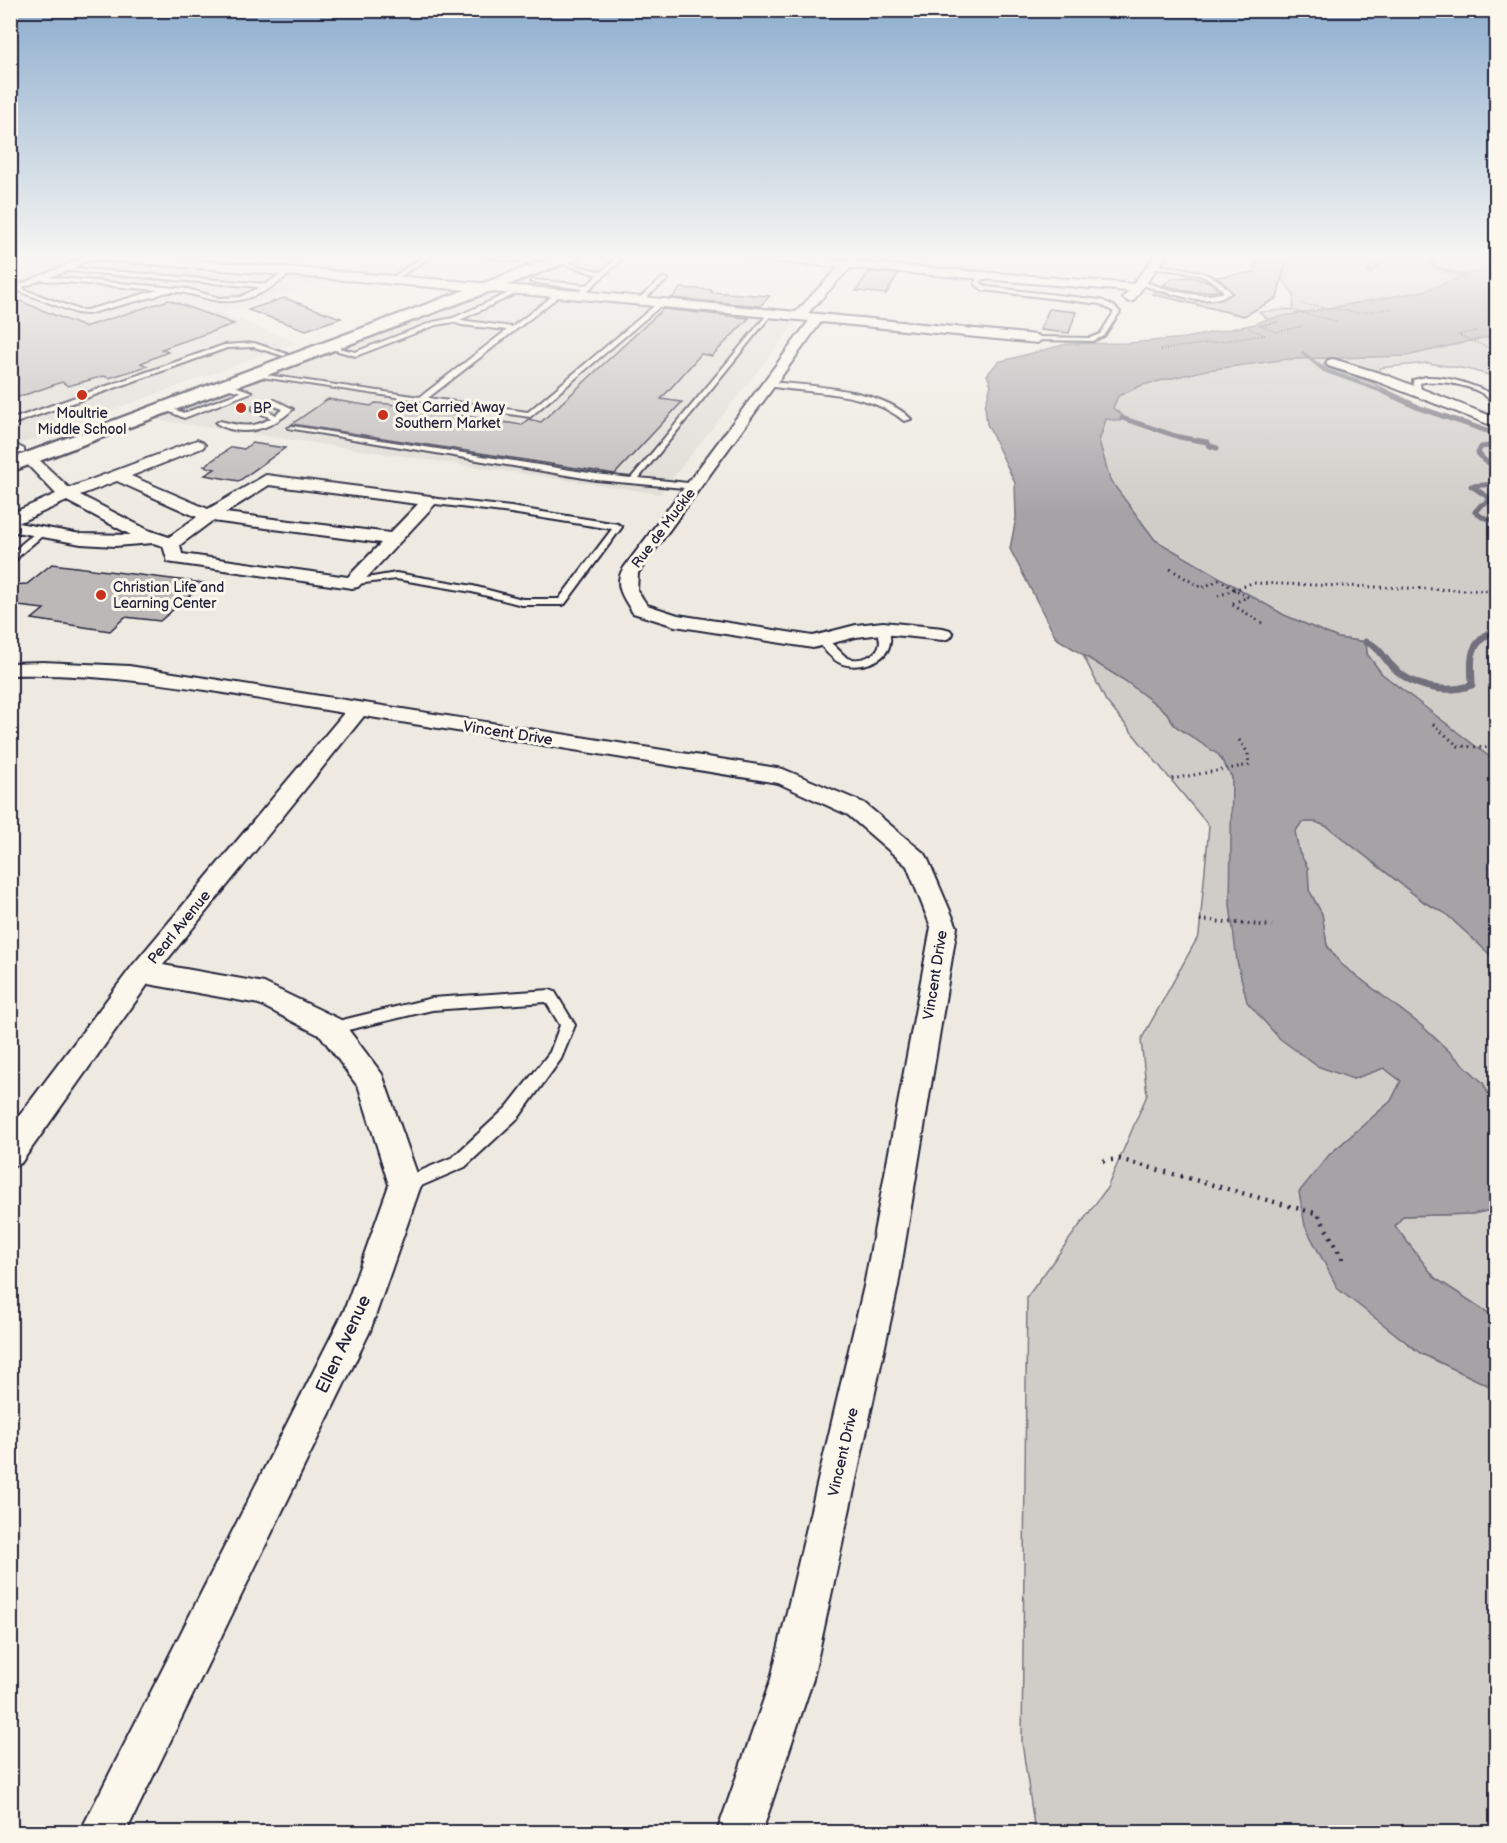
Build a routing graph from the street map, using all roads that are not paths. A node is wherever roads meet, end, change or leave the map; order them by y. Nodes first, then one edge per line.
1 (319, 342) edge
2 (342, 342) edge
3 (387, 342) edge
4 (495, 342) edge
5 (615, 342) edge
6 (747, 342) edge
7 (794, 342) edge
8 (327, 347) junction
9 (284, 354) junction
10 (1333, 363) dead end
11 (250, 383) junction
12 (770, 384) junction
13 (228, 392) junction
14 (1417, 392) junction
15 (257, 396) dead end
16 (421, 400) junction
17 (169, 401) junction
18 (241, 402) dead end
19 (272, 402) dead end
20 (1497, 406) edge
21 (256, 408) dead end
22 (203, 412) junction
23 (215, 412) dead end
24 (277, 418) junction
25 (230, 419) dead end
26 (907, 419) dead end
27 (10, 423) edge
28 (220, 423) dead end
29 (1497, 423) edge
30 (292, 428) dead end
31 (252, 429) junction
32 (198, 445) dead end
33 (16, 455) edge
34 (119, 476) junction
35 (633, 480) junction
36 (695, 486) junction
37 (67, 495) junction
38 (430, 501) junction
39 (209, 516) junction
40 (10, 520) edge
41 (10, 526) edge
42 (42, 532) junction
43 (394, 539) junction
44 (163, 540) junction
45 (10, 564) edge
46 (352, 583) junction
47 (883, 628) junction
48 (943, 634) dead end
49 (822, 640) junction
50 (10, 669) edge
51 (358, 709) junction
52 (142, 972) junction
53 (331, 1028) junction
54 (10, 1153) edge
55 (405, 1185) junction
56 (102, 1833) edge
57 (740, 1833) edge

1 - 9 main road
2 - 8 main road
3 - 8 lane
4 - 16 lane
5 - 16 lane
6 - 35 lane
7 - 12 street, Rue de Muckle
8 - 11 main road
9 - 17 main road
9 - 27 lane
10 - 14 street
11 - 13 main road
11 - 15 lane
11 - 16 lane
12 - 26 lane
12 - 36 street, Rue de Muckle
13 - 17 main road
13 - 18 lane
13 - 22 lane
14 - 20 lane
14 - 29 street
17 - 22 lane
17 - 33 main road
19 - 24 lane
21 - 24 lane
22 - 23 lane
24 - 31 lane
25 - 31 lane
28 - 31 lane
30 - 35 lane
32 - 34 street
33 - 37 street
34 - 37 street
34 - 39 street
35 - 36 lane
36 - 49 street, Rue de Muckle
37 - 40 street
37 - 44 street
38 - 39 street
38 - 43 street
38 - 46 lane
39 - 43 street
39 - 44 street
41 - 42 street
42 - 44 street
42 - 45 lane
43 - 46 street
44 - 46 street
47 - 48 street, Rue de Muckle
47 - 49 street, Rue de Muckle
47 - 49 lane
50 - 51 street, Vincent Drive
51 - 52 street, Pearl Avenue
51 - 57 street, Vincent Drive
52 - 53 street
52 - 54 street, Pearl Avenue
53 - 55 street
53 - 55 lane
55 - 56 street, Ellen Avenue

